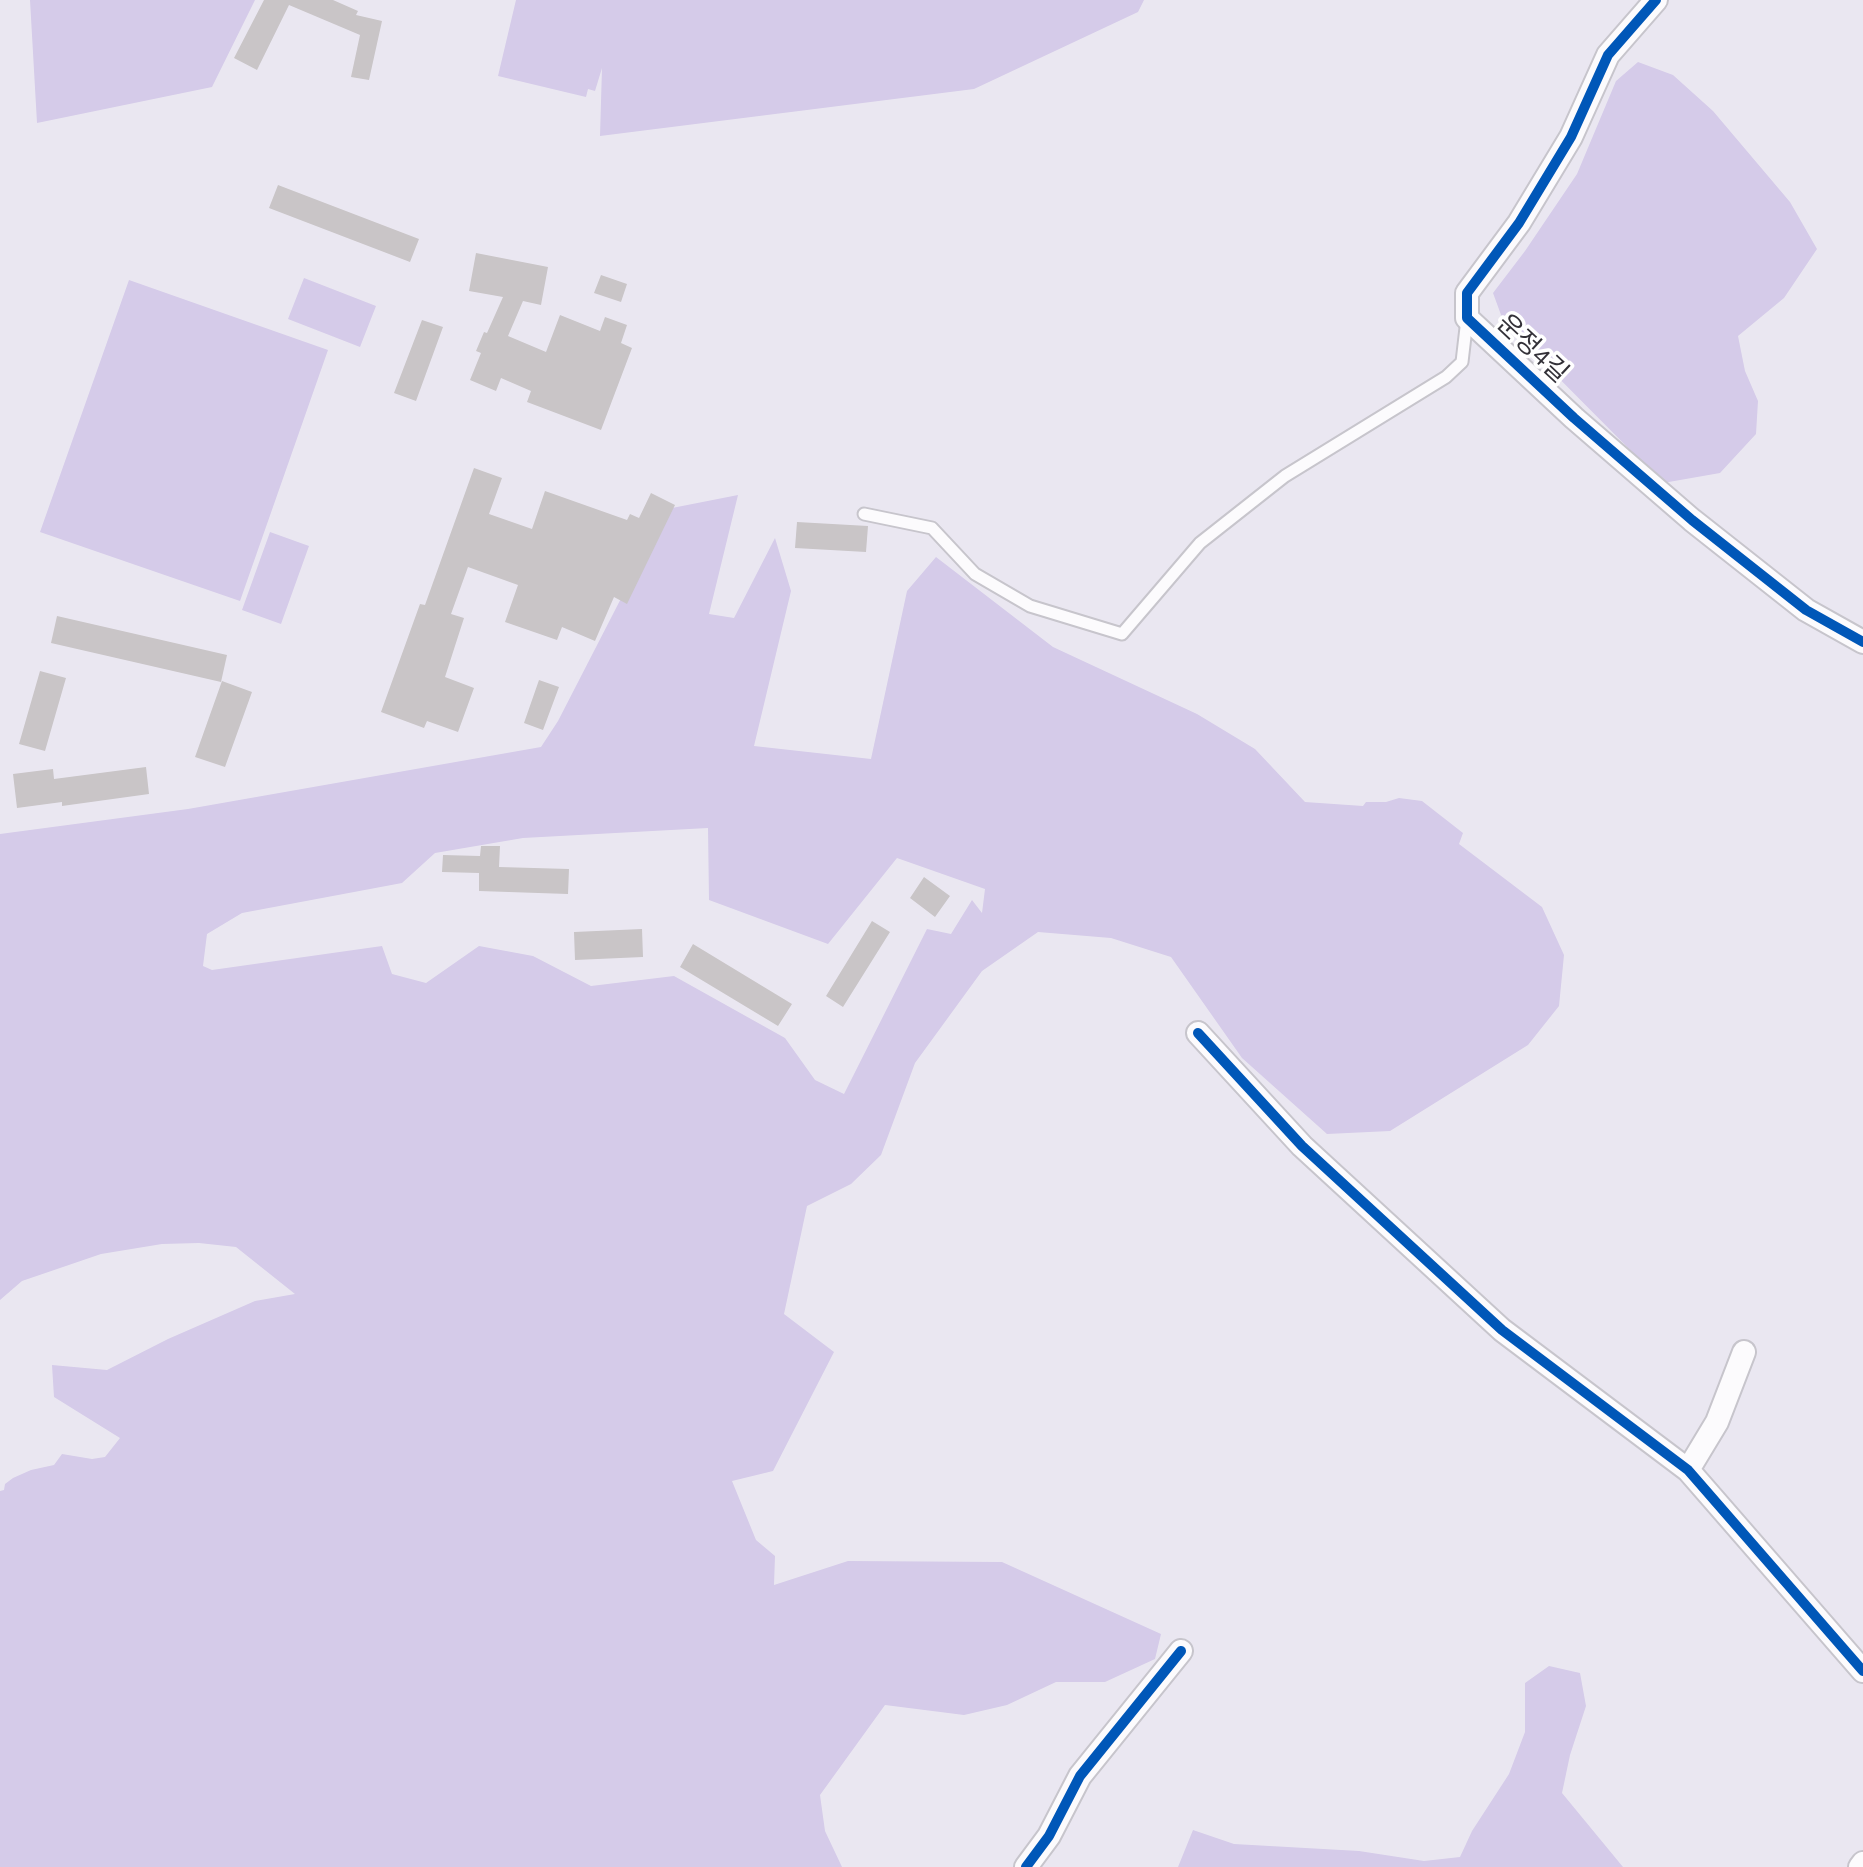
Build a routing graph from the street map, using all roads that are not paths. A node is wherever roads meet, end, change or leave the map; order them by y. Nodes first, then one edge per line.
1 (1656, 0) edge
2 (1467, 318) junction
3 (864, 514) dead end
4 (1863, 642) edge
5 (1198, 1033) dead end
6 (1744, 1352) dead end
7 (1688, 1470) junction
8 (1181, 1651) dead end
9 (1863, 1671) edge
10 (1026, 1867) edge

1 - 2 street, 운정4길
2 - 3 lane
2 - 4 street, 운정4길
5 - 7 street
6 - 7 street
7 - 9 street
8 - 10 street

